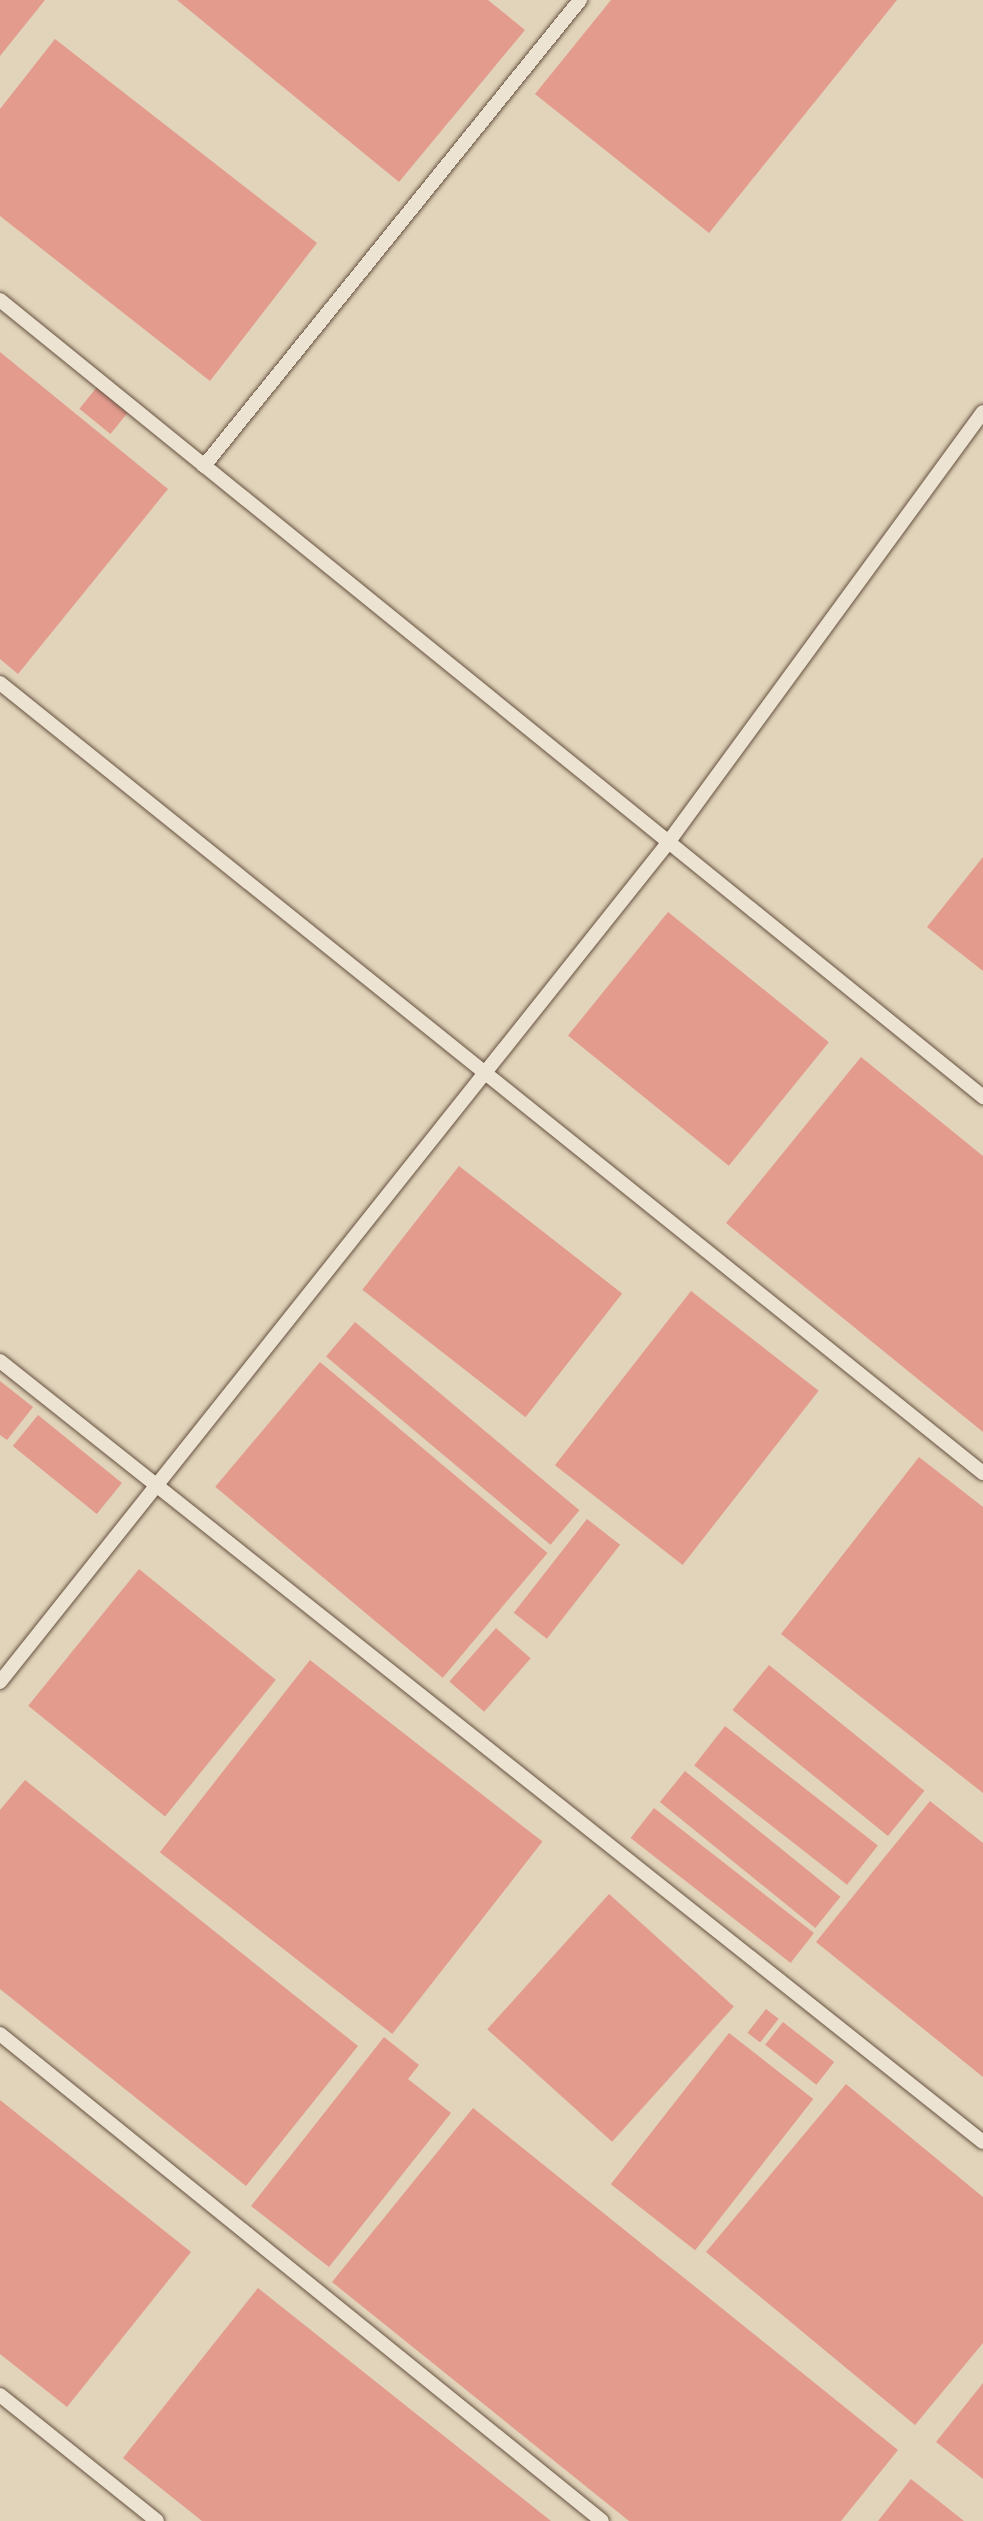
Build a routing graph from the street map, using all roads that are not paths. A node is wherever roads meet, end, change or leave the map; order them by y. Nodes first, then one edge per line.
1 (580, 0) edge
2 (0, 300) edge
3 (983, 412) edge
4 (204, 466) junction
5 (0, 683) edge
6 (667, 844) junction
7 (487, 1070) junction
8 (983, 1097) edge
9 (0, 1361) edge
10 (983, 1473) edge
11 (155, 1487) junction
12 (0, 1682) edge
13 (0, 2034) edge
14 (983, 2142) edge
15 (0, 2395) edge
16 (157, 2521) edge
17 (602, 2521) edge

1 - 4 lane
2 - 4 lane
3 - 6 lane
4 - 6 lane
5 - 7 lane
6 - 7 lane
6 - 8 lane
7 - 10 lane
7 - 11 lane
9 - 11 lane
11 - 12 lane
11 - 14 lane
13 - 17 lane
15 - 16 lane

